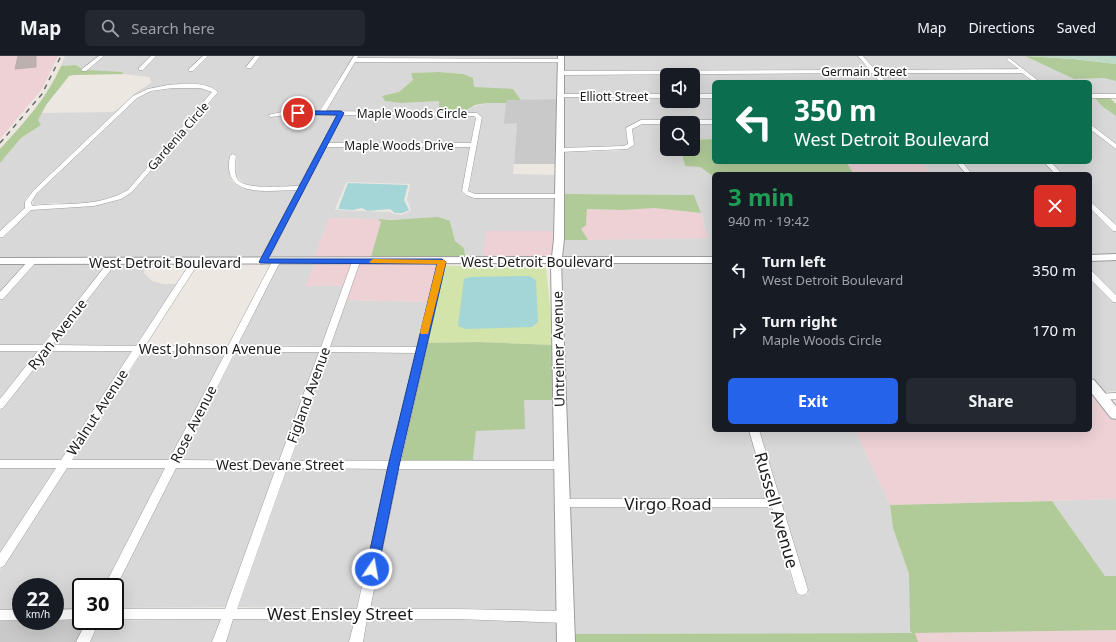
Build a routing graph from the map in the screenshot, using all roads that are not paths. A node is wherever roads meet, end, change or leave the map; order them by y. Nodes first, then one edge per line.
1 (102, 56) edge
2 (154, 56) edge
3 (206, 56) edge
4 (258, 56) edge
5 (860, 56) edge
6 (355, 58) edge
7 (561, 58) edge
8 (1009, 60) dead end
9 (249, 68) dead end
10 (141, 69) dead end
11 (84, 70) dead end
12 (191, 70) dead end
13 (874, 71) junction
14 (1023, 71) junction
15 (561, 72) junction
16 (881, 80) edge
17 (1034, 80) edge
18 (560, 96) junction
19 (660, 96) edge
20 (700, 96) edge
21 (712, 96) edge
22 (1092, 96) edge
23 (1116, 96) edge
24 (322, 113) junction
25 (341, 113) junction
26 (271, 116) dead end
27 (712, 122) edge
28 (1092, 128) edge
29 (324, 145) junction
30 (473, 145) junction
31 (1116, 147) edge
32 (560, 150) junction
33 (234, 156) dead end
34 (961, 164) edge
35 (1049, 164) edge
36 (967, 172) edge
37 (1057, 172) edge
38 (302, 188) junction
39 (559, 196) junction
40 (1092, 206) edge
41 (29, 208) junction
42 (1116, 229) edge
43 (0, 235) edge
44 (1092, 258) edge
45 (1116, 258) edge
46 (712, 260) edge
47 (556, 261) junction
48 (0, 262) edge
49 (33, 262) junction
50 (113, 262) junction
51 (195, 262) junction
52 (263, 262) junction
53 (276, 262) junction
54 (356, 262) junction
55 (442, 262) junction
56 (1092, 276) edge
57 (0, 296) edge
58 (1116, 300) edge
59 (0, 348) edge
60 (45, 348) junction
61 (138, 348) junction
62 (232, 348) junction
63 (325, 348) junction
64 (421, 350) junction
65 (1092, 385) edge
66 (1101, 396) junction
67 (1116, 396) edge
68 (0, 406) edge
69 (1116, 416) edge
70 (755, 432) edge
71 (0, 464) edge
72 (64, 464) junction
73 (173, 464) junction
74 (282, 464) junction
75 (395, 464) junction
76 (560, 465) junction
77 (562, 503) junction
78 (775, 503) junction
79 (0, 563) edge
80 (115, 578) edge
81 (802, 590) dead end
82 (230, 613) junction
83 (124, 614) edge
84 (362, 614) junction
85 (0, 615) edge
86 (12, 615) edge
87 (565, 617) junction
88 (88, 630) edge
89 (82, 642) edge
90 (219, 642) edge
91 (356, 642) edge
92 (566, 642) edge

1 - 11 street
2 - 10 street
3 - 12 street
4 - 9 street
5 - 13 street
6 - 7 street
6 - 24 street
7 - 15 street, Untreiner Avenue
8 - 14 street
13 - 14 street, Germain Street
13 - 15 street, Germain Street
13 - 16 street
14 - 17 street
15 - 18 street, Untreiner Avenue
18 - 19 street, Elliott Street
18 - 32 street, Untreiner Avenue
20 - 21 street
22 - 23 street
24 - 25 street, Maple Woods Circle
24 - 26 street, Maple Woods Circle
25 - 29 street, Maple Woods Circle
25 - 30 street, Maple Woods Circle
27 - 32 street
28 - 31 street
29 - 30 street, Maple Woods Drive
29 - 38 street, Maple Woods Circle
30 - 39 street, Maple Woods Circle
32 - 39 street, Untreiner Avenue
33 - 38 street
34 - 36 street
35 - 37 street
38 - 52 street, Maple Woods Circle
39 - 47 street, Untreiner Avenue
40 - 42 street
41 - 41 street, Gardenia Circle
41 - 43 street, Gardenia Circle
44 - 45 street
46 - 47 street, West Detroit Boulevard
47 - 55 street, West Detroit Boulevard
47 - 76 street, Untreiner Avenue
48 - 49 street, West Detroit Boulevard
49 - 50 street, West Detroit Boulevard
49 - 57 street
50 - 51 street, West Detroit Boulevard
50 - 60 street, Ryan Avenue
51 - 52 street, West Detroit Boulevard
51 - 61 street, Walnut Avenue
52 - 53 street, West Detroit Boulevard
53 - 54 street, West Detroit Boulevard
53 - 62 street, Rose Avenue
54 - 55 street, West Detroit Boulevard
54 - 63 street, Figland Avenue
55 - 64 street
56 - 58 street
59 - 60 street, West Johnson Avenue
60 - 61 street, West Johnson Avenue
60 - 68 street, Ryan Avenue
61 - 62 street, West Johnson Avenue
61 - 72 street, Walnut Avenue
62 - 63 street, West Johnson Avenue
62 - 73 street, Rose Avenue
63 - 64 street, West Johnson Avenue
63 - 74 street, Figland Avenue
64 - 75 street
65 - 66 street
66 - 67 street
66 - 69 street
70 - 78 street, Russell Avenue
71 - 72 street, West Devane Street
72 - 73 street, West Devane Street
72 - 79 street, Walnut Avenue
73 - 74 street, West Devane Street
73 - 80 street, Rose Avenue
74 - 75 street, West Devane Street
74 - 82 street, Figland Avenue
75 - 76 street, West Devane Street
75 - 84 street
76 - 77 street, Untreiner Avenue
77 - 78 street, Virgo Road
77 - 87 street, Untreiner Avenue
78 - 81 street, Russell Avenue
82 - 83 street, West Ensley Street
82 - 84 street, West Ensley Street
82 - 90 street, Figland Avenue
84 - 87 street, West Ensley Street
84 - 91 street
85 - 86 street
87 - 92 street, Untreiner Avenue
88 - 89 street

